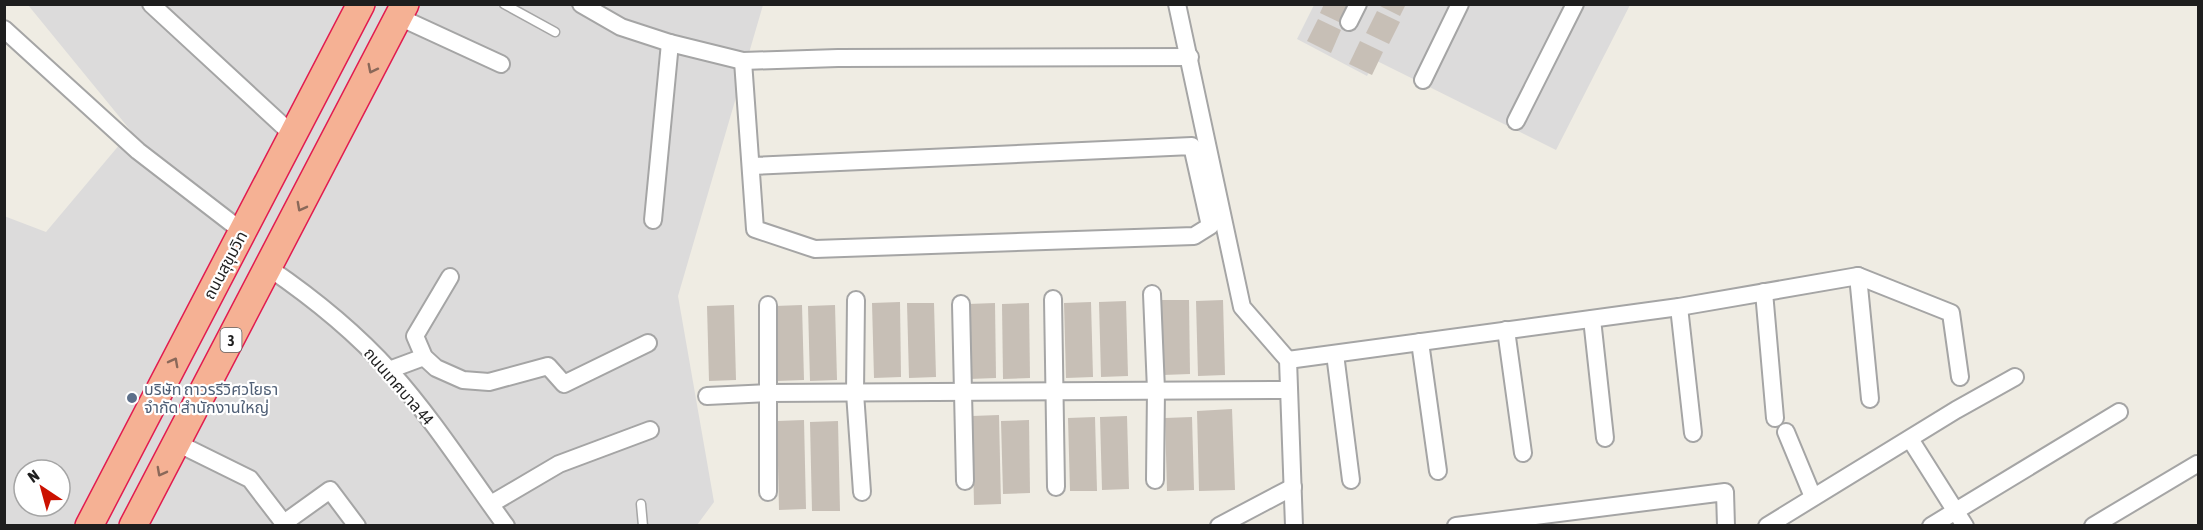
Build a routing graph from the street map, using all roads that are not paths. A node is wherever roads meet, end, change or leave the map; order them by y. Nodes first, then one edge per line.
1 (151, 4) edge
2 (362, 4) edge
3 (504, 4) edge
4 (581, 4) edge
5 (1177, 4) edge
6 (1359, 4) edge
7 (1460, 4) edge
8 (1575, 4) edge
9 (402, 10) edge
10 (1349, 22) dead end
11 (4, 29) edge
12 (555, 32) dead end
13 (670, 43) junction
14 (1190, 57) junction
15 (743, 61) junction
16 (501, 64) dead end
17 (1423, 80) dead end
18 (1516, 122) dead end
19 (294, 136) junction
20 (750, 166) junction
21 (653, 220) dead end
22 (243, 232) junction
23 (269, 268) junction
24 (1858, 276) junction
25 (450, 277) dead end
26 (1764, 292) junction
27 (1152, 294) dead end
28 (1053, 299) dead end
29 (856, 300) dead end
30 (961, 304) dead end
31 (768, 305) dead end
32 (1679, 307) junction
33 (1592, 319) junction
34 (1506, 330) junction
35 (1420, 342) junction
36 (648, 344) dead end
37 (1335, 354) junction
38 (424, 357) junction
39 (1288, 360) junction
40 (389, 370) junction
41 (1960, 377) dead end
42 (2015, 377) dead end
43 (1156, 390) junction
44 (1289, 390) junction
45 (1054, 391) junction
46 (963, 392) junction
47 (768, 393) junction
48 (855, 393) junction
49 (707, 396) dead end
50 (1870, 399) dead end
51 (2119, 412) dead end
52 (1775, 418) dead end
53 (650, 430) dead end
54 (1786, 432) dead end
55 (1693, 433) dead end
56 (1605, 438) dead end
57 (1910, 439) junction
58 (177, 442) junction
59 (1523, 453) dead end
60 (2197, 464) dead end
61 (1437, 471) dead end
62 (1155, 480) dead end
63 (1351, 480) dead end
64 (965, 481) dead end
65 (1056, 487) dead end
66 (1293, 487) junction
67 (768, 492) dead end
68 (862, 492) dead end
69 (1813, 497) junction
70 (491, 504) junction
71 (641, 504) dead end
72 (1956, 510) junction
73 (285, 524) edge
74 (89, 525) edge
75 (133, 525) edge
76 (357, 525) edge
77 (506, 525) edge
78 (643, 525) edge
79 (1219, 525) edge
80 (1294, 525) edge
81 (1456, 525) edge
82 (1726, 525) edge
83 (1767, 525) edge
84 (1931, 525) edge
85 (1965, 525) edge
86 (2093, 525) edge

1 - 19 street
2 - 19 highway, ถนนสุขุมวิท
3 - 12 lane
4 - 13 street
5 - 14 street
6 - 10 street
7 - 17 street
8 - 18 street
9 - 16 street
9 -> 23 highway, 3
11 - 22 street
13 - 15 street
13 - 21 street
14 - 15 street
14 - 39 street
15 - 20 street
19 - 22 highway, ถนนสุขุมวิท
20 - 20 street
74 -> 22 highway, ถนนสุขุมวิท
23 - 40 street, ถนนเทศบาล 44
23 - 58 highway, 3
24 - 26 street
24 - 41 street
24 - 50 street
25 - 38 street
26 - 32 street
26 - 52 street
27 - 43 street
28 - 45 street
29 - 48 street
30 - 46 street
31 - 47 street
32 - 33 street
32 - 55 street
33 - 34 street
33 - 56 street
34 - 35 street
34 - 59 street
35 - 37 street
35 - 61 street
36 - 38 street
37 - 39 street
37 - 63 street
38 - 40 street
39 - 44 street
40 - 70 street, ถนนเทศบาล 44
42 - 57 street
43 - 44 street
43 - 45 street
43 - 62 street
44 - 66 street
45 - 46 street
45 - 65 street
46 - 48 street
46 - 64 street
47 - 48 street
47 - 49 street
47 - 67 street
48 - 68 street
51 - 72 street
53 - 70 street
54 - 69 street
57 - 69 street
57 - 72 street
58 - 73 street
58 -> 75 highway, 3
60 - 86 street
66 - 79 street
66 - 80 street
69 - 83 street
70 - 77 street, ถนนเทศบาล 44
71 - 78 lane
72 - 84 street
72 - 85 street
73 - 76 street
81 - 82 street

